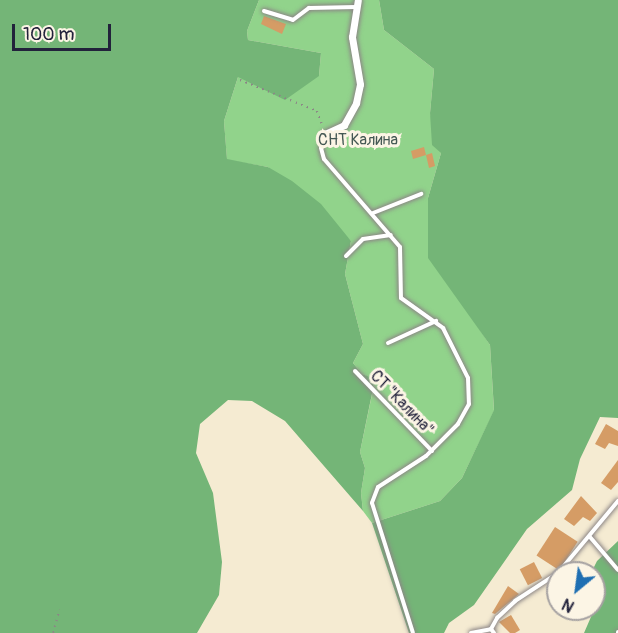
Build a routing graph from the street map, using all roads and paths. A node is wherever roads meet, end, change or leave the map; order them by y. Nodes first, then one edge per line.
1 (357, 3) edge
2 (264, 11) dead end
3 (240, 80) dead end
4 (324, 134) junction
5 (421, 194) dead end
6 (373, 213) junction
7 (392, 235) junction
8 (346, 256) dead end
9 (436, 321) junction
10 (388, 343) dead end
11 (355, 371) dead end
12 (432, 451) junction
13 (618, 501) edge
14 (590, 537) junction
15 (569, 561) edge
16 (618, 570) edge
17 (546, 581) edge
18 (59, 610) dead end
19 (493, 631) edge
20 (53, 633) edge
21 (413, 633) edge
22 (471, 633) edge

1 - 2 lane
1 - 4 street
3 - 4 path
4 - 6 lane
5 - 6 lane
6 - 7 lane
7 - 8 lane
7 - 9 lane
9 - 10 lane
9 - 12 lane
11 - 12 lane, СТ "Калина"
12 - 21 lane
13 - 14 lane
14 - 15 lane
14 - 16 lane
17 - 19 lane
18 - 20 path
19 - 22 lane

